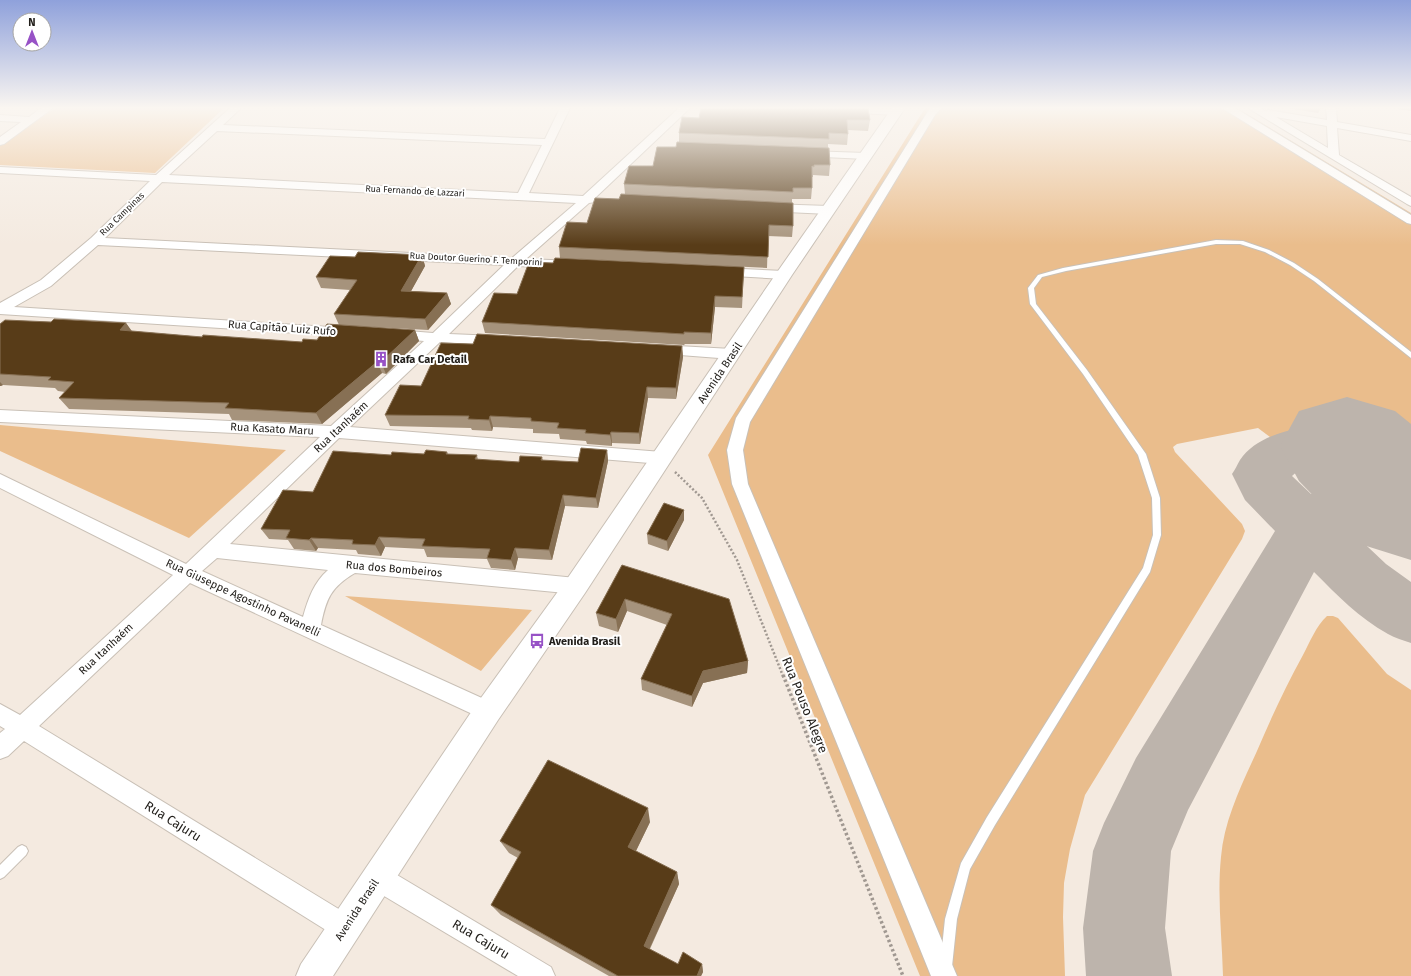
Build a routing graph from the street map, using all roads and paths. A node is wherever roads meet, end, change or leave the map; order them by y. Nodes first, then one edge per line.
1 (186, 154) edge
2 (543, 154) edge
3 (636, 154) edge
4 (807, 154) edge
5 (906, 154) edge
6 (1302, 154) edge
7 (1330, 154) edge
8 (866, 156) joint
9 (1334, 156) joint
10 (0, 170) edge
11 (159, 178) junction
12 (522, 196) junction
13 (586, 200) junction
14 (602, 200) edge
15 (1411, 202) edge
16 (759, 207) edge
17 (829, 210) junction
18 (1411, 220) edge
19 (95, 240) junction
20 (516, 261) junction
21 (587, 265) edge
22 (705, 271) edge
23 (784, 275) junction
24 (0, 310) edge
25 (358, 332) edge
26 (381, 334) edge
27 (437, 337) junction
28 (509, 342) edge
29 (644, 349) edge
30 (732, 354) junction
31 (1411, 356) edge
32 (0, 416) edge
33 (334, 432) junction
34 (662, 458) junction
35 (0, 480) edge
36 (213, 550) junction
37 (352, 565) junction
38 (186, 574) junction
39 (576, 586) junction
40 (310, 630) junction
41 (488, 711) junction
42 (0, 714) edge
43 (22, 728) junction
44 (0, 748) edge
45 (22, 851) dead end
46 (0, 873) edge
47 (378, 878) junction
48 (346, 928) junction
49 (313, 976) edge
50 (542, 976) edge
51 (903, 976) edge
52 (945, 976) edge

1 - 11 street, Rua Campinas
2 - 12 street
3 - 13 street, Rua Itanhaém
4 - 8 street
5 - 52 street
6 - 18 street
7 - 9 street
8 - 17 main road, Avenida Brasil
9 - 15 street
10 - 11 street, Rua Fernando de Lazzari
11 - 12 street, Rua Fernando de Lazzari
11 - 19 street, Rua Campinas
12 - 13 street, Rua Fernando de Lazzari
13 - 14 street, Rua Fernando de Lazzari
13 - 20 street, Rua Itanhaém
16 - 17 street
17 - 23 main road, Avenida Brasil
19 - 20 street, Rua Doutor Guerino F. Temporini
19 - 24 street, Rua Campinas
20 - 21 street, Rua Doutor Guerino F. Temporini
20 - 27 street, Rua Itanhaém
22 - 23 street
23 - 30 main road, Avenida Brasil
24 - 25 street, Rua Capitão Luiz Rufo
26 - 27 street
27 - 28 street
27 - 33 street, Rua Itanhaém
29 - 30 street
30 - 34 main road, Avenida Brasil
31 - 52 lane
32 - 33 street, Rua Kasato Maru
33 - 34 street, Rua Kasato Maru
33 - 36 street, Rua Itanhaém
34 - 39 main road, Avenida Brasil
34 - 51 path, Rua Pouso Alegre
35 - 38 street, Rua Giuseppe Agostinho Pavanelli
36 - 37 street, Rua dos Bombeiros
36 - 38 street, Rua Itanhaém
37 - 39 street, Rua dos Bombeiros
37 - 40 street
38 - 40 street, Rua Giuseppe Agostinho Pavanelli
38 - 43 street, Rua Itanhaém
39 - 41 main road, Avenida Brasil
40 - 41 street, Rua Giuseppe Agostinho Pavanelli
41 - 47 main road, Avenida Brasil
42 - 43 street, Rua Cajuru
43 - 44 street, Rua Itanhaém
43 - 48 street, Rua Cajuru
45 - 46 lane
47 - 48 main road, Avenida Brasil
47 - 50 street, Rua Cajuru
48 - 49 main road, Avenida Brasil

